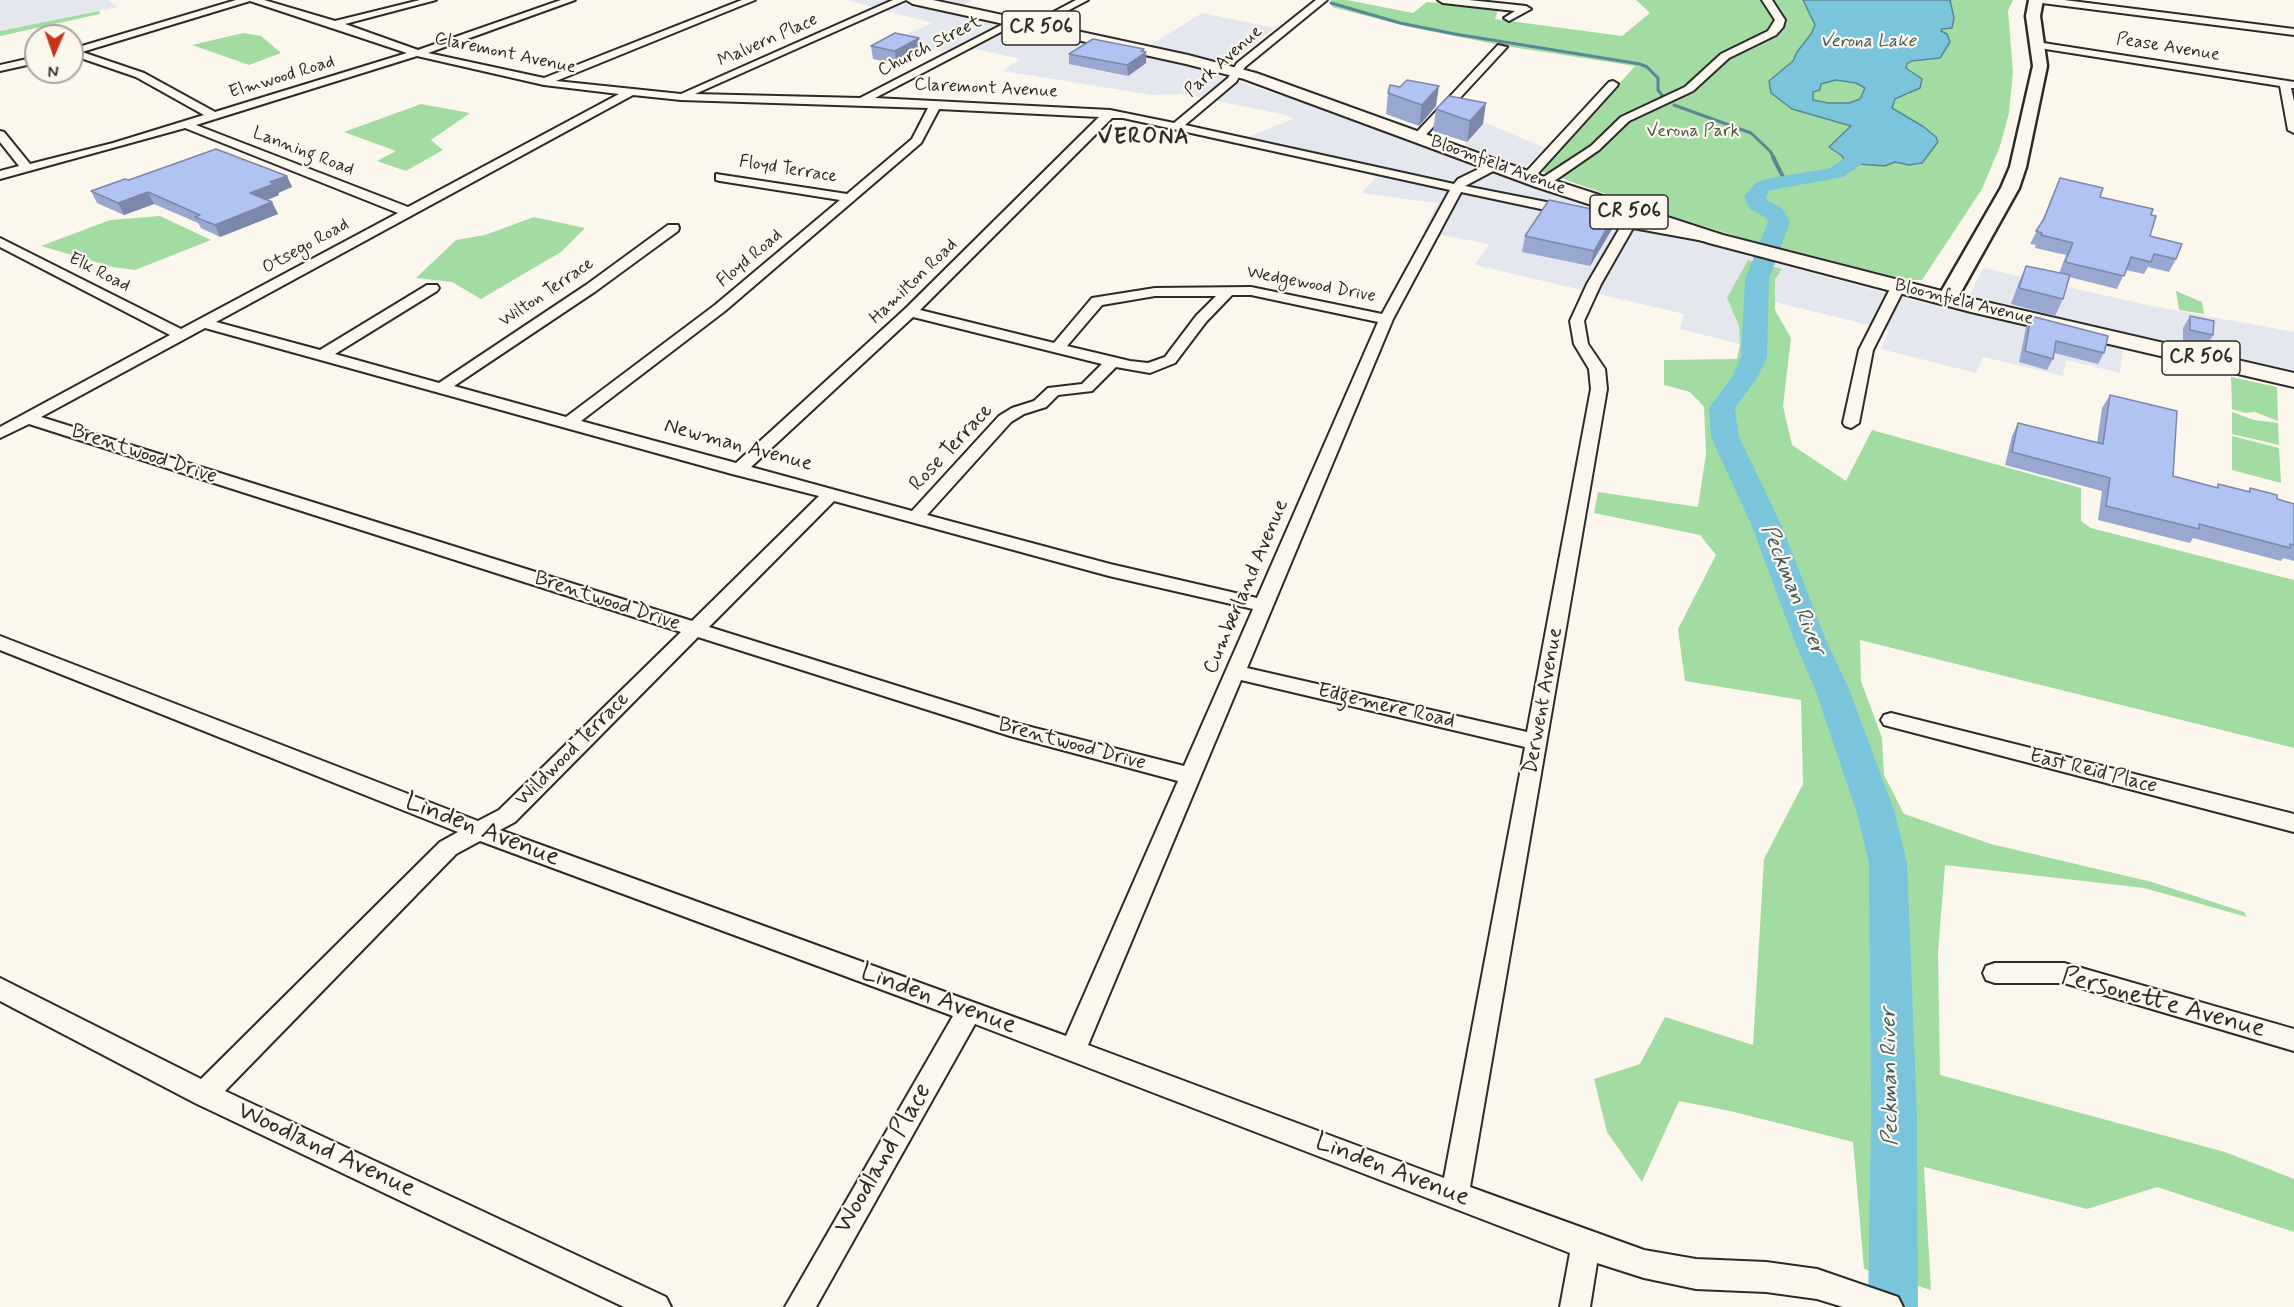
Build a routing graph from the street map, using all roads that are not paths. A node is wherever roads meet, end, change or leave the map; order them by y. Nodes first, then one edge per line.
1 (246, 0) edge
2 (254, 0) edge
3 (431, 0) edge
4 (570, 0) edge
5 (750, 0) edge
6 (901, 0) edge
7 (913, 0) edge
8 (1083, 0) edge
9 (1322, 0) edge
10 (1443, 0) edge
11 (1767, 0) edge
12 (2036, 0) edge
13 (2042, 0) edge
14 (1509, 18) dead end
15 (1013, 22) junction
16 (335, 24) junction
17 (1032, 26) junction
18 (2294, 32) edge
19 (2037, 45) junction
20 (1502, 47) dead end
21 (84, 48) edge
22 (418, 53) junction
23 (84, 56) edge
24 (24, 63) edge
25 (0, 68) edge
26 (1237, 72) junction
27 (544, 82) junction
28 (1614, 84) dead end
29 (2290, 84) edge
30 (629, 93) junction
31 (681, 97) junction
32 (861, 101) junction
33 (936, 104) junction
34 (1110, 113) junction
35 (214, 116) junction
36 (186, 125) junction
37 (1177, 126) junction
38 (2294, 130) edge
39 (0, 134) edge
40 (1418, 136) junction
41 (1495, 165) junction
42 (27, 168) junction
43 (0, 175) edge
44 (720, 177) dead end
45 (1536, 180) junction
46 (1457, 188) junction
47 (849, 198) junction
48 (408, 212) junction
49 (1629, 224) junction
50 (673, 228) dead end
51 (1716, 239) junction
52 (0, 242) edge
53 (1898, 287) junction
54 (432, 288) dead end
55 (1229, 290) junction
56 (1947, 299) junction
57 (910, 312) junction
58 (1386, 319) junction
59 (203, 323) junction
60 (181, 335) junction
61 (1058, 347) junction
62 (322, 355) junction
63 (1112, 362) junction
64 (2294, 380) edge
65 (441, 388) junction
66 (27, 418) junction
67 (568, 423) junction
68 (1851, 423) dead end
69 (0, 433) edge
70 (738, 470) junction
71 (830, 495) junction
72 (915, 518) junction
73 (1263, 605) junction
74 (695, 629) junction
75 (0, 643) edge
76 (1235, 672) junction
77 (1892, 720) dead end
78 (1536, 742) junction
79 (1190, 777) junction
80 (2294, 823) edge
81 (479, 831) junction
82 (1995, 973) dead end
83 (0, 989) edge
84 (969, 1011) junction
85 (2294, 1040) edge
86 (1073, 1050) junction
87 (204, 1094) junction
88 (1455, 1194) junction
89 (1586, 1245) junction
90 (1877, 1303) edge
91 (656, 1307) edge
92 (800, 1307) edge
93 (1575, 1307) edge

1 - 21 street
2 - 16 street, Claremont Avenue
3 - 16 street
4 - 22 street, Elmwood Road
5 - 27 street
6 - 31 street, Malvern Place
7 - 15 main road, Bloomfield Avenue / CR 506
8 - 17 street
9 - 26 street, Park Avenue
10 - 14 street
11 - 45 street
12 - 19 main road
13 - 18 street
15 - 17 main road, Bloomfield Avenue / CR 506
15 - 32 street, Church Street
16 - 22 street, Claremont Avenue
17 - 26 main road, Bloomfield Avenue / CR 506
19 - 29 street, Pease Avenue
19 - 56 main road
20 - 40 street
22 - 27 street, Claremont Avenue
22 - 35 street, Elmwood Road
23 - 35 street
24 - 25 street
26 - 37 street, Park Avenue
26 - 40 main road, Bloomfield Avenue / CR 506
27 - 30 street, Claremont Avenue
28 - 45 street
29 - 38 street
30 - 31 street, Claremont Avenue
30 - 48 street, Otsego Road
31 - 32 street, Claremont Avenue
32 - 33 street, Claremont Avenue
33 - 34 street, Claremont Avenue
33 - 47 street, Floyd Road
34 - 37 street, Claremont Avenue
34 - 57 street, Hamilton Road
35 - 36 street, Elmwood Road
36 - 42 street, Elmwood Road
36 - 48 street, Lanning Road
37 - 46 street, Claremont Avenue
39 - 42 street
40 - 41 main road, Bloomfield Avenue / CR 506
41 - 45 main road, Bloomfield Avenue / CR 506
41 - 46 street, Cumberland Avenue
42 - 43 street, Elmwood Road
44 - 47 street, Floyd Terrace
45 - 51 main road, Bloomfield Avenue / CR 506
46 - 49 street, Claremont Avenue
46 - 58 street, Cumberland Avenue
47 - 67 street, Floyd Road
48 - 59 street, Otsego Road
49 - 51 street, Claremont Avenue
49 - 78 street, Derwent Avenue
50 - 65 street, Wilton Terrace
51 - 53 main road, Bloomfield Avenue / CR 506
52 - 60 street, Elk Road
53 - 56 main road, Bloomfield Avenue / CR 506
53 - 68 street
54 - 62 street
55 - 58 street, Wedgewood Drive
55 - 61 street, Wedgewood Drive
55 - 63 street, Wedgewood Drive
56 - 64 main road, Bloomfield Avenue / CR 506
57 - 61 street, Wedgewood Drive
57 - 70 street, Hamilton Road
58 - 73 street, Cumberland Avenue
59 - 60 street, Otsego Road
59 - 62 street, Newman Avenue
60 - 66 street, Otsego Road
61 - 63 street, Wedgewood Drive
62 - 65 street, Newman Avenue
63 - 72 street, Rose Terrace
65 - 67 street, Newman Avenue
66 - 69 street, Otsego Road
66 - 74 street, Brentwood Drive
67 - 70 street, Newman Avenue
70 - 71 street, Newman Avenue
71 - 72 street, Newman Avenue
71 - 74 street, Wildwood Terrace
72 - 73 street, Newman Avenue
73 - 76 street, Cumberland Avenue
74 - 79 street, Brentwood Drive
74 - 81 street, Wildwood Terrace
75 - 81 street, Linden Avenue
76 - 78 street, Edgemere Road
76 - 79 street, Cumberland Avenue
77 - 80 street, East Reid Place
78 - 88 street, Derwent Avenue
79 - 86 street, Cumberland Avenue
81 - 84 street, Linden Avenue
81 - 87 street, Wildwood Terrace
82 - 85 street, Personette Avenue
83 - 87 street, Woodland Avenue
84 - 86 street, Linden Avenue
84 - 92 street, Woodland Place
86 - 88 street, Linden Avenue
87 - 91 street, Woodland Avenue
88 - 89 street, Linden Avenue
89 - 90 street, Linden Avenue
89 - 93 street

